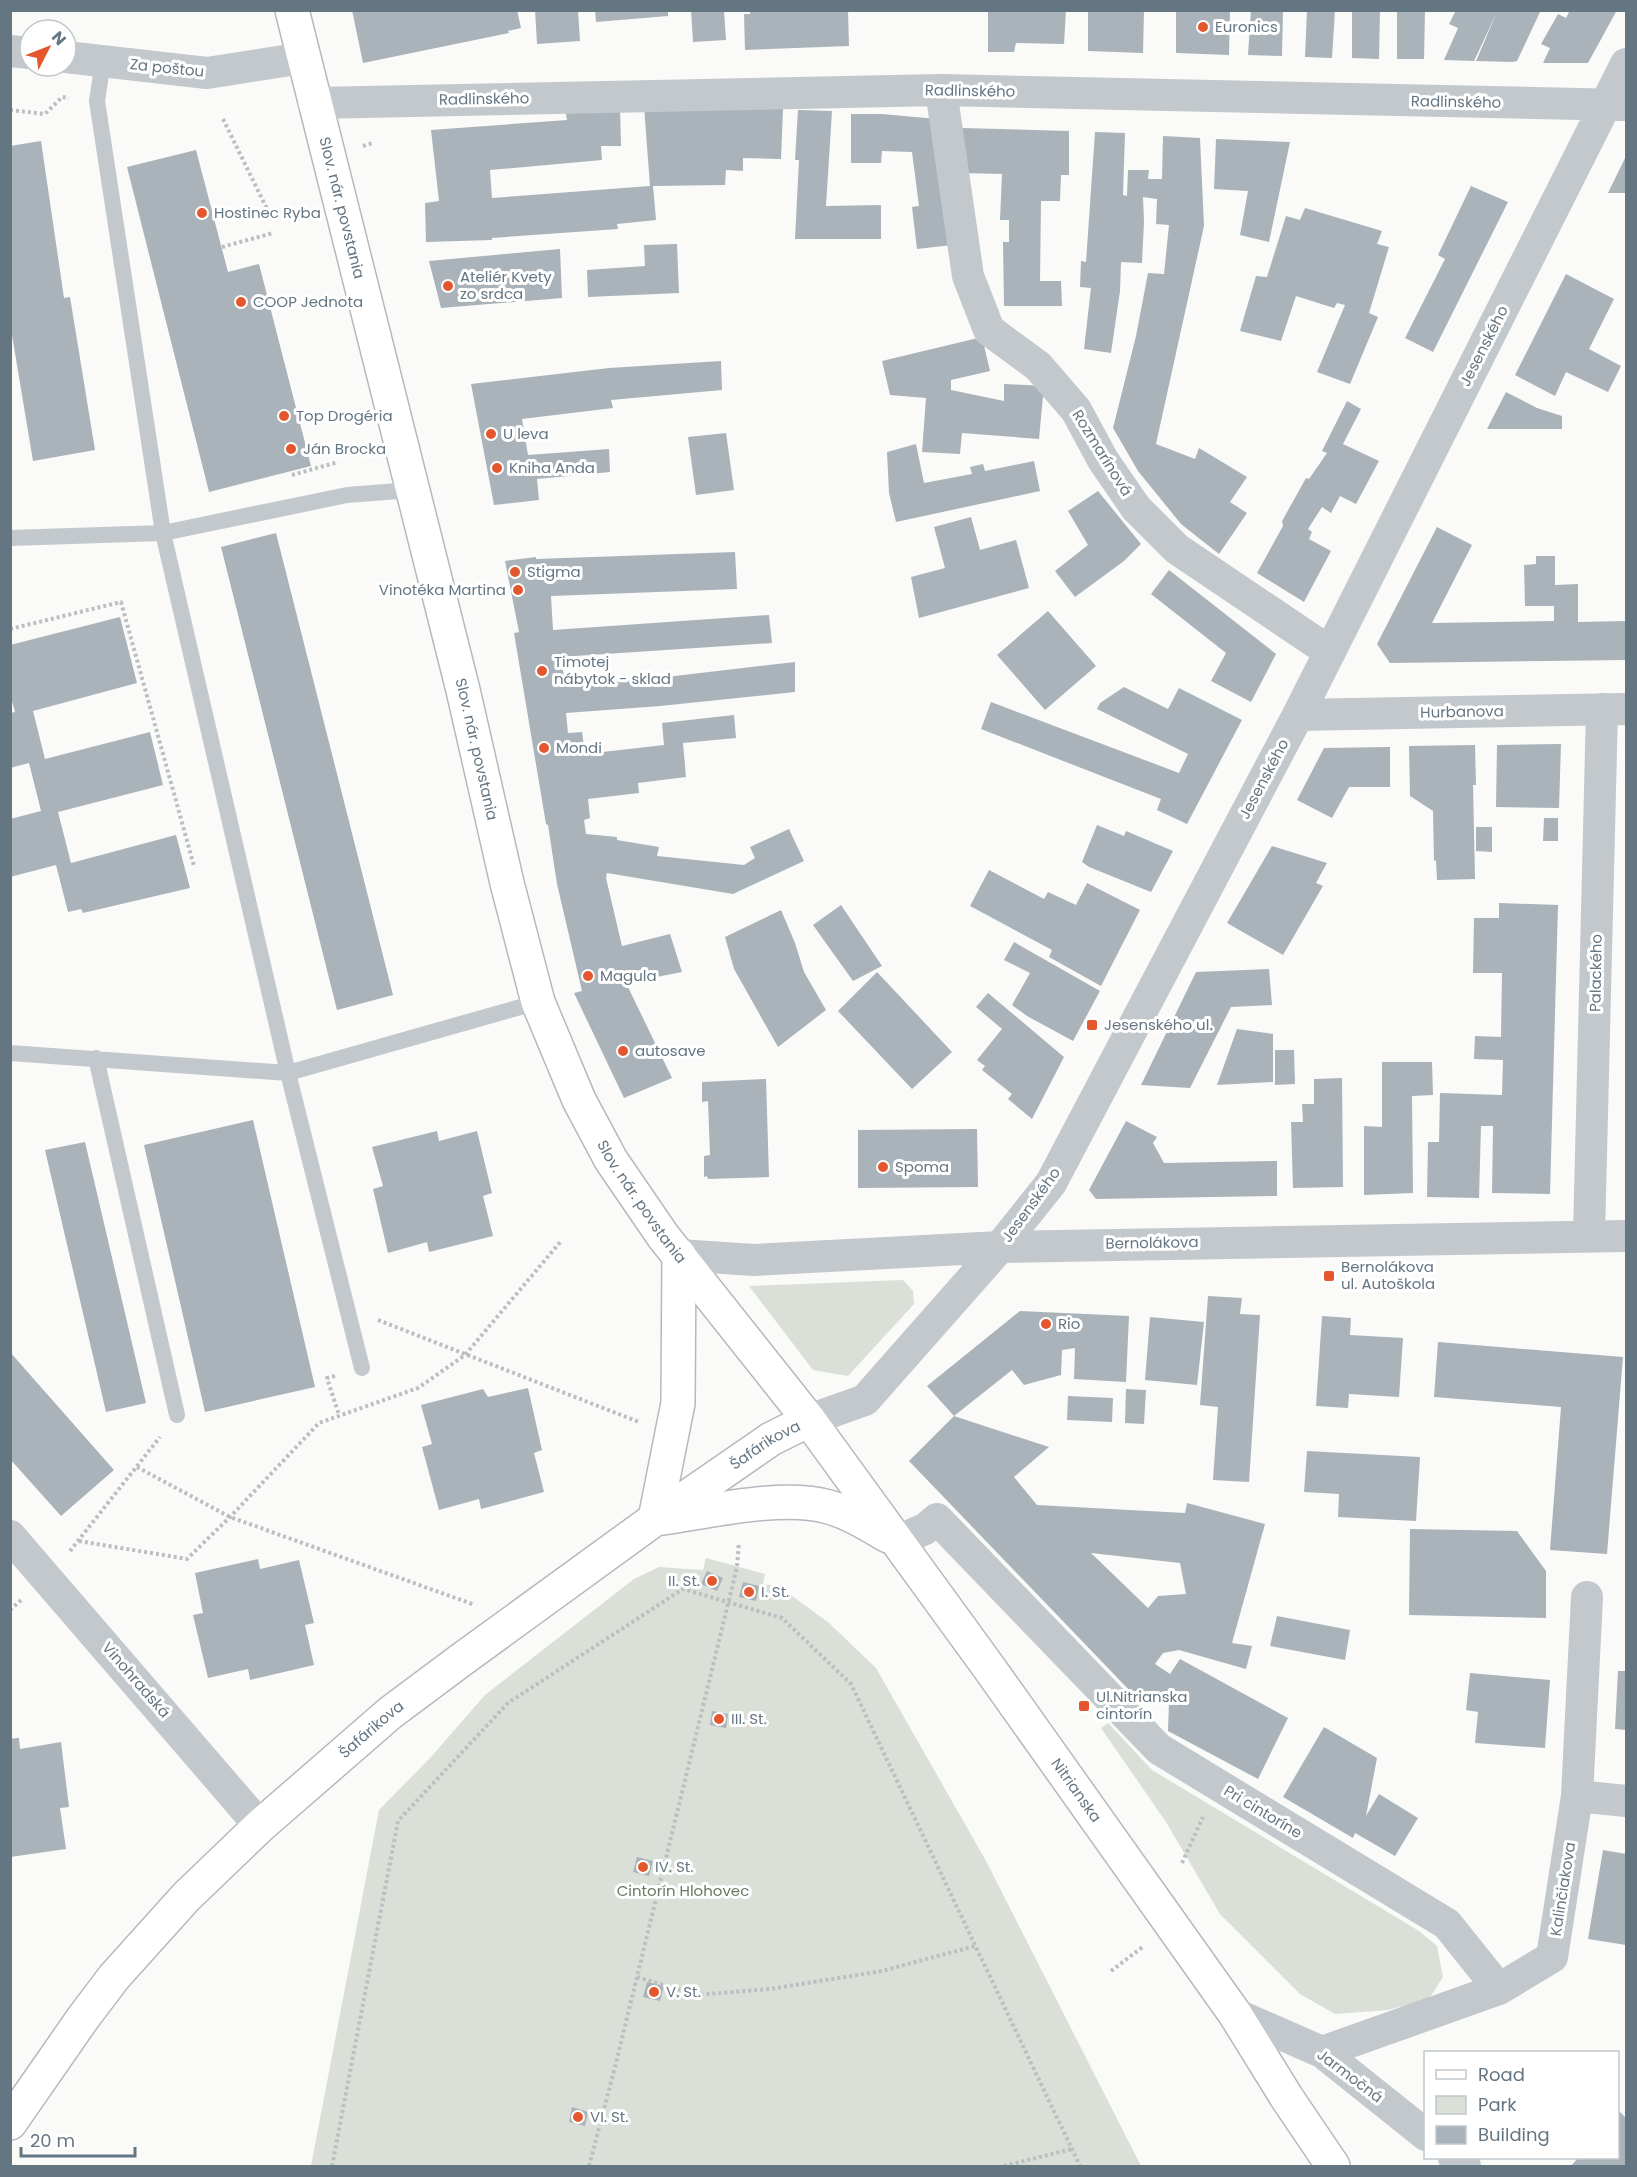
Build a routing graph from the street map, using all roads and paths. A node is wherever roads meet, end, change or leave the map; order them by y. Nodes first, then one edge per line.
1 (292, 10) edge
2 (78, 58) edge
3 (303, 58) junction
4 (103, 61) junction
5 (1626, 64) edge
6 (941, 90) junction
7 (76, 99) dead end
8 (314, 103) junction
9 (1616, 105) edge
10 (10, 110) edge
11 (223, 119) dead end
12 (269, 213) dead end
13 (273, 233) dead end
14 (222, 247) dead end
15 (338, 462) dead end
16 (313, 470) dead end
17 (412, 490) junction
18 (163, 533) junction
19 (10, 538) edge
20 (10, 629) edge
21 (1330, 652) junction
22 (1614, 709) edge
23 (1298, 715) junction
24 (194, 866) dead end
25 (538, 1002) junction
26 (10, 1053) edge
27 (96, 1058) junction
28 (288, 1073) junction
29 (1589, 1236) junction
30 (1626, 1236) edge
31 (562, 1240) dead end
32 (1000, 1247) junction
33 (679, 1255) junction
34 (347, 1307) junction
35 (465, 1355) junction
36 (362, 1368) dead end
37 (177, 1415) joint
38 (809, 1420) junction
39 (646, 1425) dead end
40 (137, 1467) junction
41 (230, 1517) junction
42 (655, 1519) junction
43 (740, 1535) dead end
44 (10, 1536) edge
45 (79, 1541) junction
46 (897, 1541) junction
47 (65, 1558) dead end
48 (1587, 1597) dead end
49 (728, 1601) junction
50 (482, 1607) dead end
51 (1218, 1785) junction
52 (1577, 1796) junction
53 (1626, 1801) edge
54 (260, 1826) junction
55 (1182, 1863) dead end
56 (1149, 1942) dead end
57 (975, 1946) junction
58 (1111, 1971) dead end
59 (637, 1977) junction
60 (1499, 1989) junction
61 (1236, 2014) junction
62 (1322, 2052) junction
63 (10, 2123) edge
64 (1424, 2134) edge
65 (1072, 2149) junction
66 (332, 2166) edge
67 (589, 2166) edge
68 (1004, 2166) edge
69 (1080, 2166) edge
70 (1333, 2166) edge

1 - 3 main road, Slov. nár. povstania
2 - 4 street, Za poštou
3 - 4 street, Za poštou
3 - 8 main road, Slov. nár. povstania
4 - 18 lane
5 - 9 street, Jesenského
6 - 8 street, Radlinského
6 - 9 street, Radlinského
6 - 21 street, Rozmarínová
7 - 10 path
8 - 17 main road, Slov. nár. povstania
9 - 21 street, Jesenského
11 - 12 path
13 - 14 path
15 - 16 path
17 - 18 lane
17 - 25 main road, Slov. nár. povstania
18 - 19 lane
18 - 28 lane
20 - 24 path
21 - 23 street, Jesenského
22 - 23 street, Hurbanova
22 - 29 street, Palackého
23 - 32 street, Jesenského
25 - 28 lane
25 - 33 main road, Slov. nár. povstania
26 - 27 lane
27 - 28 lane
27 - 37 lane
28 - 34 lane
29 - 30 street, Bernolákova
29 - 32 street, Bernolákova
31 - 35 path
32 - 33 street, Bernolákova
32 - 38 street, Jesenského
33 - 38 main road, Slov. nár. povstania
33 - 42 main road
34 - 35 path
34 - 36 lane
35 - 39 path
35 - 41 path
37 - 40 path
38 - 42 main road, Šafárikova
38 - 46 main road, Nitrianska
40 - 41 path
40 - 45 path
41 - 45 path
41 - 50 path
42 - 46 main road
42 - 54 main road, Šafárikova
43 - 49 path
44 - 54 street, Vinohradská
45 - 47 path
46 - 51 street, Pri cintoríne
46 - 61 main road, Nitrianska
48 - 52 street, Kalinčiakova
49 - 57 path
49 - 59 path
49 - 66 path
51 - 55 path
51 - 60 street, Pri cintoríne
52 - 53 street
52 - 60 street, Kalinčiakova
54 - 63 main road, Šafárikova
56 - 58 path
57 - 59 path
57 - 65 path
59 - 67 path
60 - 62 street
61 - 62 street, Jarmočná
61 - 70 main road, Nitrianska
62 - 64 street, Jarmočná
65 - 68 path
65 - 69 path

